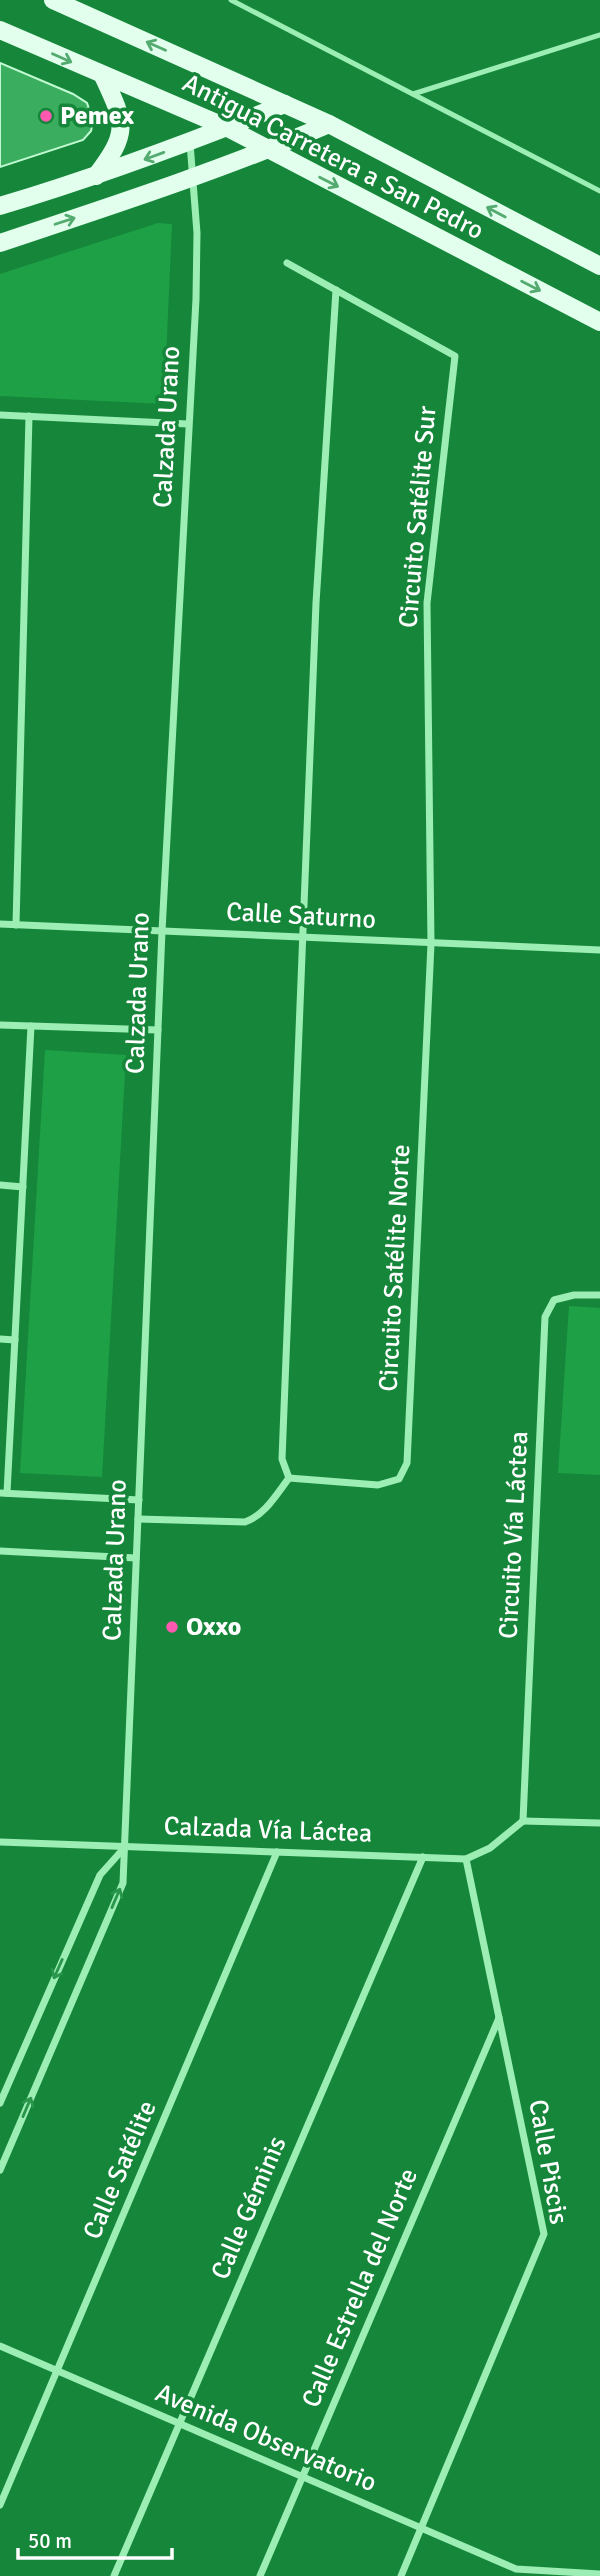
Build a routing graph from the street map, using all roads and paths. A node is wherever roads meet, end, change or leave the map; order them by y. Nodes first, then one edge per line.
1 (53, 0) edge
2 (231, 0) edge
3 (0, 30) edge
4 (600, 36) edge
5 (103, 76) junction
6 (413, 94) junction
7 (285, 104) junction
8 (329, 124) junction
9 (228, 128) junction
10 (190, 143) junction
11 (269, 150) junction
12 (95, 177) junction
13 (194, 178) junction
14 (600, 191) edge
15 (0, 206) edge
16 (0, 243) edge
17 (287, 263) dead end
18 (600, 266) edge
19 (336, 290) junction
20 (600, 322) edge
21 (0, 415) edge
22 (29, 416) junction
23 (188, 424) junction
24 (0, 924) edge
25 (16, 925) junction
26 (162, 931) junction
27 (301, 936) junction
28 (431, 944) junction
29 (600, 950) edge
30 (0, 1024) edge
31 (31, 1026) junction
32 (158, 1030) junction
33 (0, 1185) edge
34 (23, 1187) junction
35 (600, 1296) edge
36 (0, 1339) edge
37 (15, 1340) junction
38 (289, 1478) junction
39 (4, 1493) edge
40 (139, 1500) junction
41 (138, 1519) junction
42 (0, 1551) edge
43 (136, 1558) junction
44 (523, 1821) junction
45 (600, 1823) edge
46 (0, 1842) edge
47 (125, 1846) junction
48 (277, 1852) junction
49 (423, 1857) junction
50 (466, 1859) junction
51 (499, 2018) junction
52 (0, 2103) edge
53 (0, 2170) edge
54 (0, 2346) edge
55 (58, 2371) junction
56 (179, 2423) junction
57 (302, 2476) junction
58 (0, 2505) edge
59 (420, 2527) junction
60 (515, 2572) edge
61 (600, 2574) edge
62 (114, 2576) edge
63 (260, 2576) edge
64 (401, 2576) edge

7 -> 1 main road, Antigua Carretera a San Pedro
2 - 6 lane
3 -> 5 main road, Antigua Carretera a San Pedro
4 - 6 lane
5 - 9 main road, Antigua Carretera a San Pedro
5 - 12 main road
6 - 14 lane
7 - 8 main road, Antigua Carretera a San Pedro
7 - 9 main road
8 - 11 main road
18 -> 8 main road, Antigua Carretera a San Pedro
9 - 10 main road
9 - 11 main road, Antigua Carretera a San Pedro
10 -> 12 main road
10 - 13 street, Calzada Urano
11 - 13 main road
11 -> 20 main road, Antigua Carretera a San Pedro
12 - 15 main road
16 -> 13 main road
13 - 23 street, Calzada Urano
17 - 19 street, Circuito Satélite Sur
19 - 27 street
19 - 28 street, Circuito Satélite Sur
21 - 22 street
22 - 23 street
22 - 25 street
23 - 26 street, Calzada Urano
24 - 25 street, Calle Saturno
25 - 26 street, Calle Saturno
26 - 27 street, Calle Saturno
26 - 32 street, Calzada Urano
27 - 28 street, Calle Saturno
27 - 38 street
28 - 29 street, Calle Saturno
28 - 38 street, Circuito Satélite Norte
30 - 31 street
31 - 32 street
31 - 34 street
32 - 40 street, Calzada Urano
33 - 34 street
34 - 37 street
35 - 44 street, Circuito Vía Láctea
36 - 37 street
37 - 39 street
38 - 41 street
39 - 40 street
40 - 41 street, Calzada Urano
41 - 43 street, Calzada Urano
42 - 43 street
43 - 47 street, Calzada Urano
44 - 45 street
44 - 50 street
46 - 47 street, Calzada Vía Láctea
47 - 48 street, Calzada Vía Láctea
47 -> 52 street
53 -> 47 street, Calzada Urano
48 - 49 street, Calzada Vía Láctea
48 - 55 street, Calle Satélite
49 - 50 street, Calzada Vía Láctea
49 - 56 street, Calle Géminis
50 - 51 street, Calle Piscis
51 - 57 street, Calle Estrella del Norte
51 - 59 street, Calle Piscis
54 - 55 street, Avenida Observatorio
55 - 56 street, Avenida Observatorio
55 - 58 street, Calle Satélite
56 - 57 street, Avenida Observatorio
56 - 62 street, Calle Géminis
57 - 59 street, Avenida Observatorio
57 - 63 street, Calle Estrella del Norte
59 - 60 street, Avenida Observatorio
59 - 64 street, Calle Piscis
60 - 61 street

